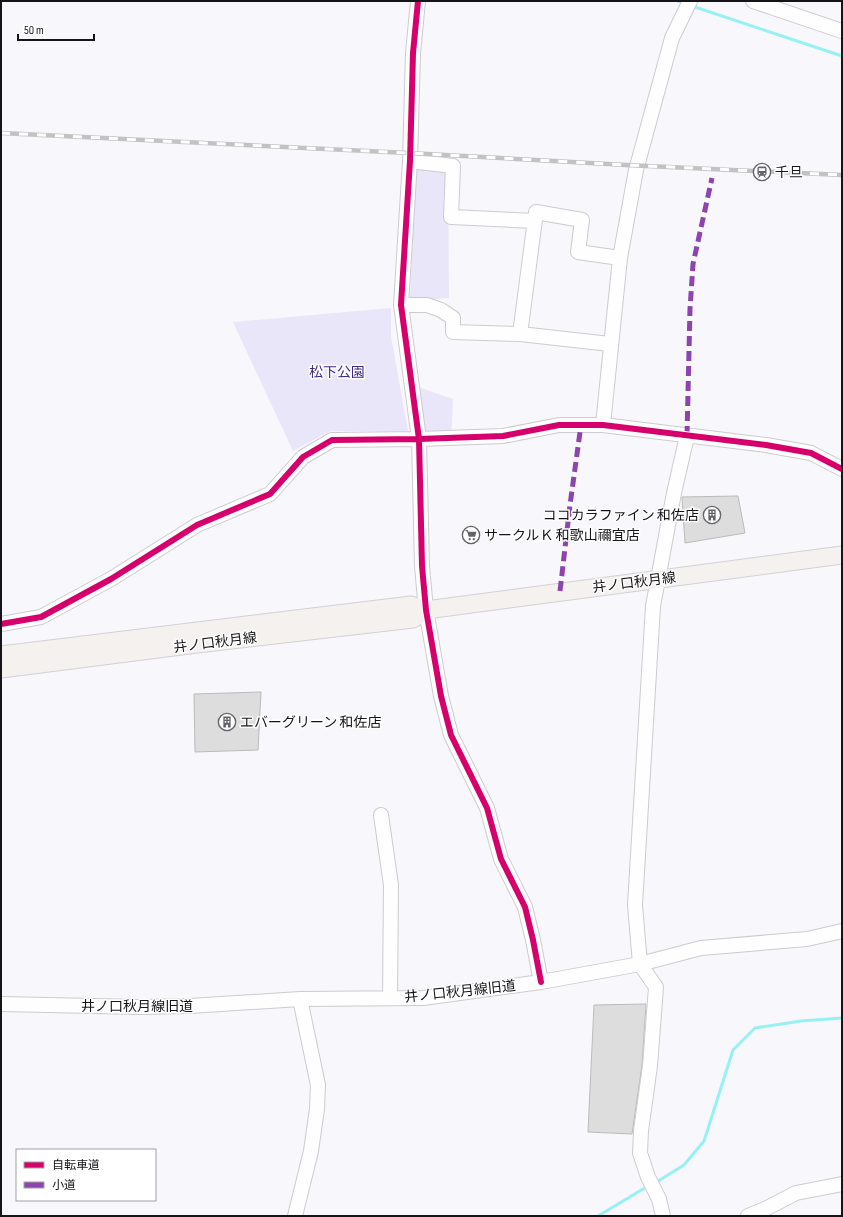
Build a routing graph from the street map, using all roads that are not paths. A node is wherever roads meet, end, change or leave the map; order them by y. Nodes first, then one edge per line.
1 (418, 1) edge
2 (690, 1) edge
3 (753, 1) edge
4 (842, 31) edge
5 (410, 161) junction
6 (535, 221) junction
7 (620, 258) junction
8 (401, 305) junction
9 (520, 334) junction
10 (610, 344) junction
11 (603, 425) junction
12 (686, 436) junction
13 (419, 439) junction
14 (842, 469) edge
15 (842, 555) edge
16 (658, 579) junction
17 (426, 610) junction
18 (1, 624) edge
19 (1, 655) edge
20 (1, 669) edge
21 (382, 814) dead end
22 (842, 931) edge
23 (640, 964) junction
24 (540, 982) junction
25 (300, 998) junction
26 (390, 998) junction
27 (1, 1004) edge
28 (842, 1184) edge
29 (295, 1216) edge
30 (663, 1216) edge
31 (748, 1216) edge

1 - 5 street
2 - 7 street
3 - 4 street
5 - 6 street
5 - 8 street
6 - 7 street
6 - 9 street
7 - 10 street
8 - 9 street
8 - 13 street
9 - 10 street
10 - 11 street
11 - 12 street
11 - 13 street
12 - 14 street
12 - 16 street
13 - 17 street
13 - 18 street
15 - 16 main road, 井ノ口秋月線
16 - 17 main road, 井ノ口秋月線
16 - 23 street
17 - 19 main road, 井ノ口秋月線
17 - 20 main road, 井ノ口秋月線
17 - 24 street
21 - 26 street
22 - 23 street, 井ノ口秋月線旧道
23 - 24 street, 井ノ口秋月線旧道
23 - 30 street
24 - 26 street, 井ノ口秋月線旧道
25 - 26 street, 井ノ口秋月線旧道
25 - 27 street, 井ノ口秋月線旧道
25 - 29 street
28 - 31 street

